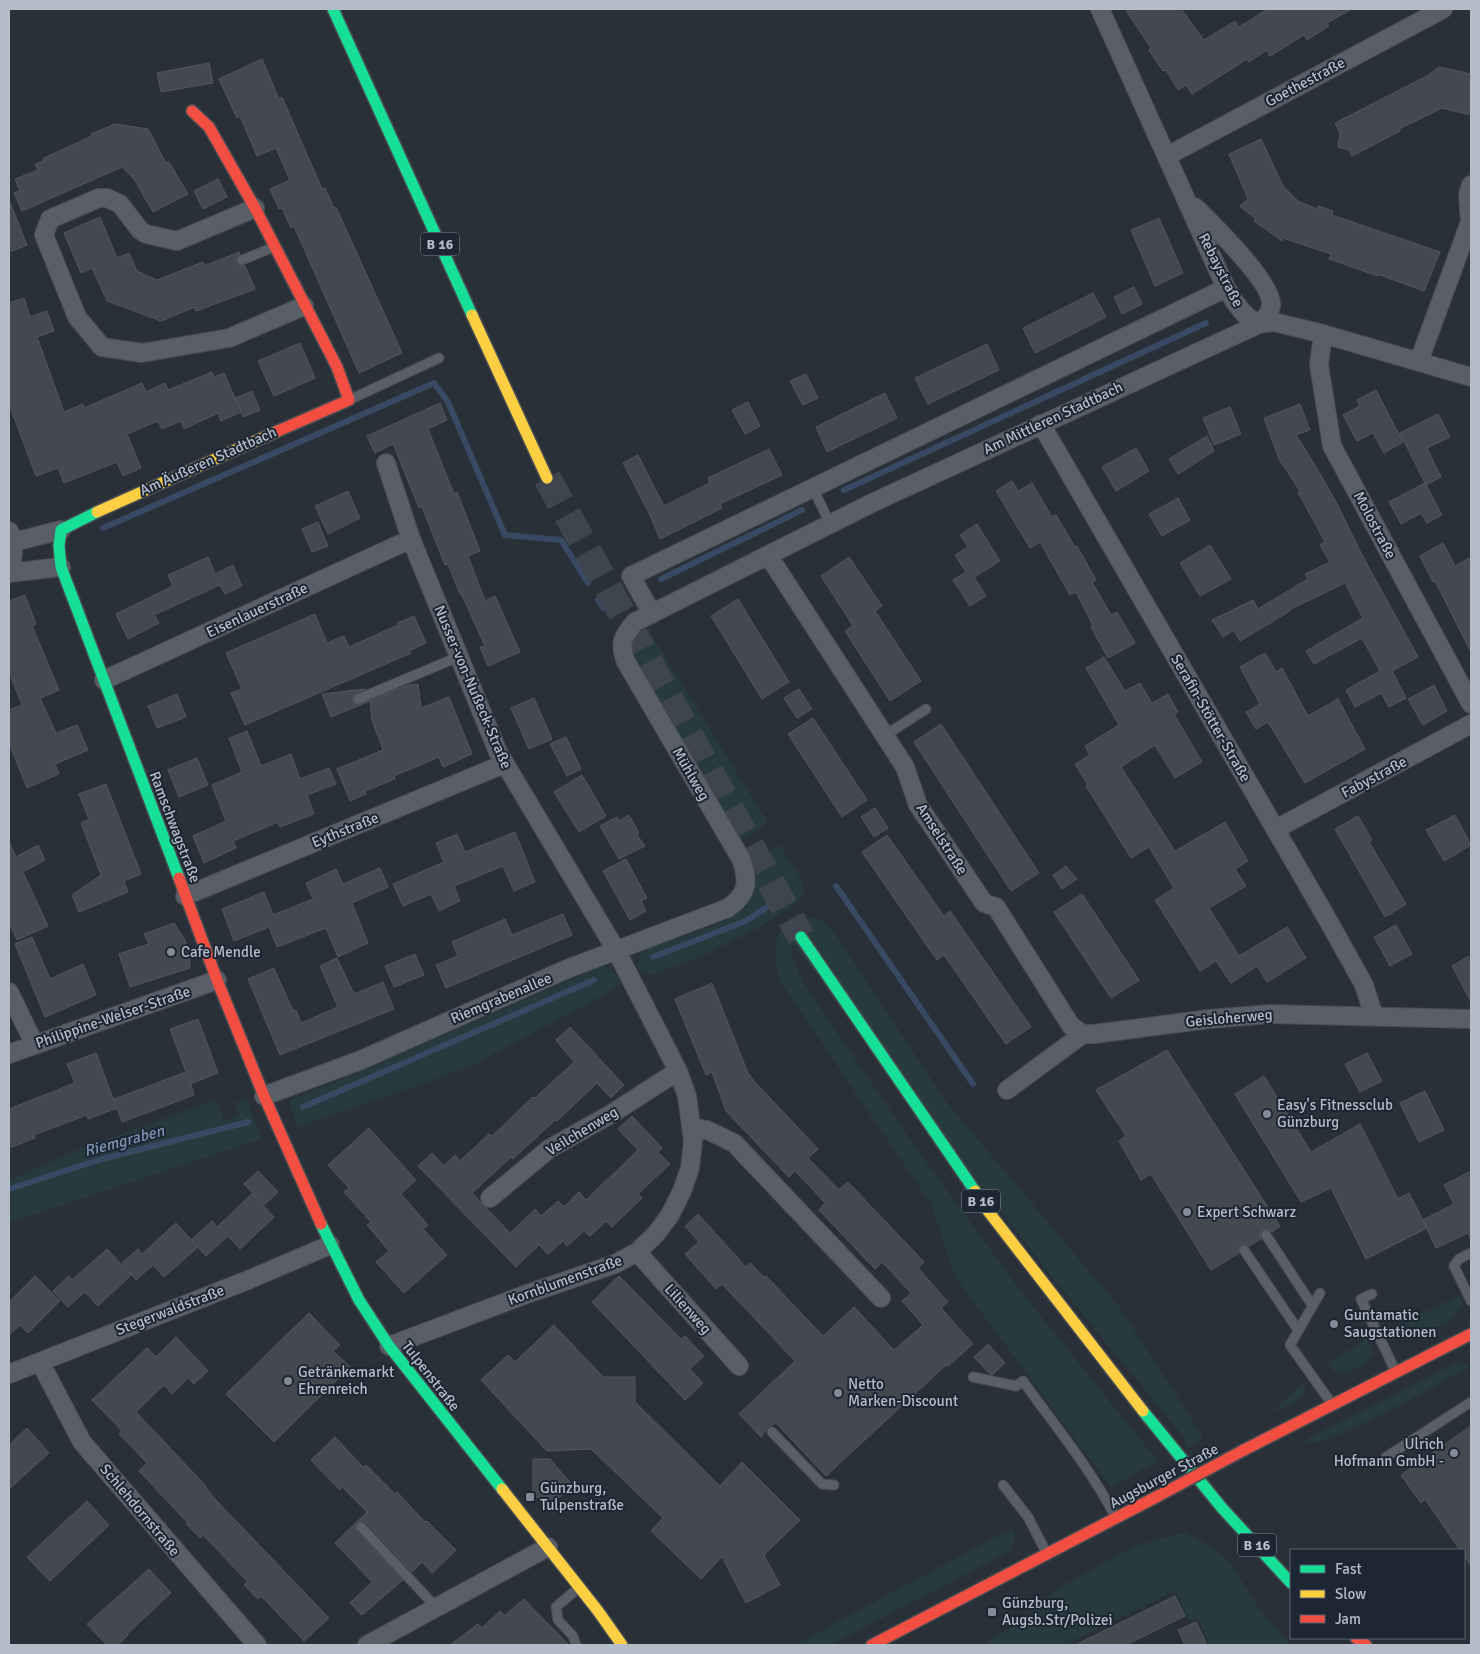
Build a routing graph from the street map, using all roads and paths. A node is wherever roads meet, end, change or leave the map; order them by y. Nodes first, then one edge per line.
1 (333, 9) edge
2 (1100, 9) edge
3 (1433, 11) edge
4 (192, 111) dead end
5 (1167, 156) junction
6 (1471, 186) edge
7 (1186, 198) junction
8 (255, 208) junction
9 (1471, 222) edge
10 (274, 247) junction
11 (242, 260) dead end
12 (1226, 288) junction
13 (304, 306) junction
14 (1259, 324) junction
15 (1323, 334) junction
16 (439, 358) dead end
17 (1419, 362) junction
18 (1471, 377) edge
19 (349, 400) junction
20 (1041, 424) junction
21 (386, 463) dead end
22 (547, 478) tunnel mouth
23 (813, 488) junction
24 (830, 524) junction
25 (61, 530) junction
26 (12, 537) edge
27 (411, 539) junction
28 (768, 555) junction
29 (61, 568) junction
30 (10, 573) edge
31 (652, 614) junction
32 (621, 649) joint
33 (458, 657) junction
34 (104, 680) junction
35 (358, 699) dead end
36 (1471, 704) edge
37 (926, 709) dead end
38 (1471, 724) edge
39 (884, 736) junction
40 (504, 764) junction
41 (1276, 829) junction
42 (185, 896) junction
43 (737, 901) joint
44 (801, 936) tunnel mouth
45 (616, 950) junction
46 (217, 980) junction
47 (9, 992) edge
48 (1374, 1016) junction
49 (1471, 1020) edge
50 (1083, 1034) junction
51 (35, 1045) junction
52 (9, 1054) edge
53 (678, 1071) junction
54 (1007, 1090) dead end
55 (264, 1096) junction
56 (693, 1128) junction
57 (490, 1198) dead end
58 (1266, 1235) dead end
59 (330, 1245) junction
60 (1244, 1250) dead end
61 (637, 1252) junction
62 (1471, 1253) edge
63 (1320, 1293) dead end
64 (1372, 1294) dead end
65 (881, 1298) dead end
66 (1471, 1301) edge
67 (1312, 1305) junction
68 (1298, 1330) junction
69 (1470, 1337) edge
70 (389, 1346) junction
71 (40, 1362) junction
72 (739, 1366) dead end
73 (1396, 1373) junction
74 (9, 1374) edge
75 (973, 1377) dead end
76 (1471, 1402) edge
77 (1332, 1405) junction
78 (772, 1432) dead end
79 (1386, 1457) dead end
80 (834, 1485) dead end
81 (1003, 1485) dead end
82 (1116, 1518) junction
83 (361, 1527) dead end
84 (548, 1548) junction
85 (1047, 1554) junction
86 (1290, 1582) edge
87 (579, 1587) junction
88 (436, 1607) junction
89 (257, 1645) edge
90 (367, 1645) edge
91 (576, 1645) edge
92 (622, 1645) edge
93 (875, 1645) edge

1 - 22 street, B 16
2 - 5 street, Rebaystraße
3 - 5 street, Goethestraße
4 - 8 street
5 - 7 street, Rebaystraße
6 - 9 street
7 - 12 street, Rebaystraße
7 - 14 street, Rebaystraße
8 - 10 street
8 - 13 street
9 - 17 street
10 - 11 lane
10 - 13 street
12 - 14 street, Rebaystraße
12 - 23 street
13 - 19 street
14 - 15 street, Am Mittleren Stadtbach
14 - 20 street, Am Mittleren Stadtbach
15 - 17 street, Am Mittleren Stadtbach
15 - 36 street, Molostraße
16 - 19 lane, Am Äußeren Stadtbach
17 - 18 street, Am Mittleren Stadtbach
19 - 25 street, Am Äußeren Stadtbach
20 - 24 street, Am Mittleren Stadtbach
20 - 41 street, Serafin-Stötter-Straße
21 - 27 street, Nusser-von-Nußeck-Straße
23 - 24 lane
23 - 31 street
24 - 28 street, Am Mittleren Stadtbach
25 - 26 street
25 - 29 street
26 - 30 street
27 - 33 street, Nusser-von-Nußeck-Straße
27 - 34 street, Eisenlauerstraße
28 - 31 street, Am Mittleren Stadtbach
28 - 39 street, Amselstraße
29 - 30 street
29 - 34 street, Ramschwagstraße
31 - 32 street, Am Mittleren Stadtbach
32 - 43 street, Mühlweg
33 - 35 lane
33 - 40 street, Nusser-von-Nußeck-Straße
34 - 42 street, Ramschwagstraße
37 - 39 lane
38 - 41 street, Fabystraße
39 - 50 street, Amselstraße
40 - 42 street, Eythstraße
40 - 45 street, Nusser-von-Nußeck-Straße
41 - 48 street, Serafin-Stötter-Straße
42 - 46 street, Ramschwagstraße
43 - 45 street, Riemgrabenallee
44 - 86 street, B 16
45 - 53 street, Kornblumenstraße
45 - 55 street, Riemgrabenallee
46 - 51 street, Philippine-Welser-Straße
46 - 55 street, Ramschwagstraße
47 - 51 street
48 - 49 street, Geisloherweg
48 - 50 street, Geisloherweg
50 - 54 street
51 - 52 street, Philippine-Welser-Straße
53 - 56 street, Kornblumenstraße
53 - 57 street, Veilchenweg
55 - 59 street, Tulpenstraße
56 - 61 street, Kornblumenstraße
56 - 65 street
58 - 67 lane
59 - 70 street, Tulpenstraße
59 - 71 street, Stegerwaldstraße
60 - 68 lane
61 - 70 street, Kornblumenstraße
61 - 72 street, Lilienweg
62 - 66 lane
63 - 67 lane
64 - 73 lane
67 - 68 lane
68 - 77 lane
69 - 73 street, Augsburger Straße
70 - 84 street, Tulpenstraße
71 - 74 street, Stegerwaldstraße
71 - 89 street, Schlehdornstraße
73 - 77 street, Augsburger Straße
75 - 82 lane
76 - 79 lane
77 - 82 street, Augsburger Straße, bridge
78 - 80 lane
81 - 85 lane
82 - 85 street, Augsburger Straße
83 - 88 lane
84 - 87 street, Tulpenstraße
84 - 88 street
85 - 93 street, Augsburger Straße
87 - 91 lane
87 - 92 street, Tulpenstraße
88 - 90 street

